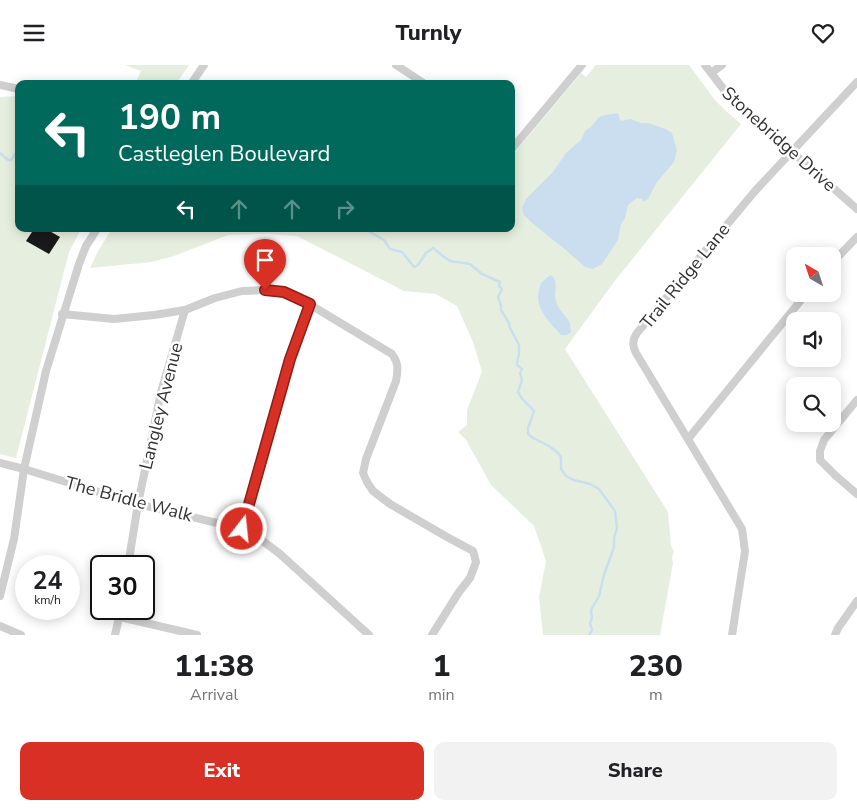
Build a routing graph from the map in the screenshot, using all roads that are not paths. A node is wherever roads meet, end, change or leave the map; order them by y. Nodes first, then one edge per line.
1 (204, 65) edge
2 (396, 65) edge
3 (582, 65) edge
4 (705, 65) edge
5 (722, 65) edge
6 (711, 73) junction
7 (194, 80) edge
8 (419, 80) edge
9 (857, 82) edge
10 (0, 85) edge
11 (15, 88) edge
12 (515, 143) edge
13 (792, 152) junction
14 (857, 209) edge
15 (95, 232) edge
16 (857, 237) edge
17 (841, 254) edge
18 (799, 303) edge
19 (310, 304) junction
20 (186, 310) junction
21 (62, 314) junction
22 (857, 400) edge
23 (688, 439) junction
24 (0, 463) edge
25 (24, 469) junction
26 (857, 494) edge
27 (138, 504) junction
28 (242, 529) junction
29 (130, 555) edge
30 (0, 596) edge
31 (857, 601) edge
32 (119, 620) edge
33 (133, 620) edge
34 (0, 626) edge
35 (21, 635) edge
36 (115, 635) edge
37 (197, 635) edge
38 (370, 635) edge
39 (432, 635) edge
40 (732, 635) edge
41 (835, 635) edge

1 - 7 street
2 - 8 street
3 - 12 street
4 - 6 street, Stonebridge Drive
5 - 6 street
6 - 13 street, Stonebridge Drive
9 - 13 street, Trail Ridge Lane
10 - 11 street
13 - 14 street, Stonebridge Drive
13 - 23 street, Trail Ridge Lane
15 - 21 street
16 - 17 street
18 - 23 street
19 - 20 street
19 - 28 street
19 - 39 street
20 - 21 street
20 - 27 street, Langley Avenue
21 - 25 street
22 - 26 street
23 - 40 street, Trail Ridge Lane
24 - 25 street, The Bridle Walk
25 - 27 street, The Bridle Walk
25 - 30 street
27 - 28 street, The Bridle Walk
27 - 29 street, Langley Avenue
28 - 38 street, The Bridle Walk
31 - 41 street
32 - 36 street
33 - 37 street
34 - 35 street

